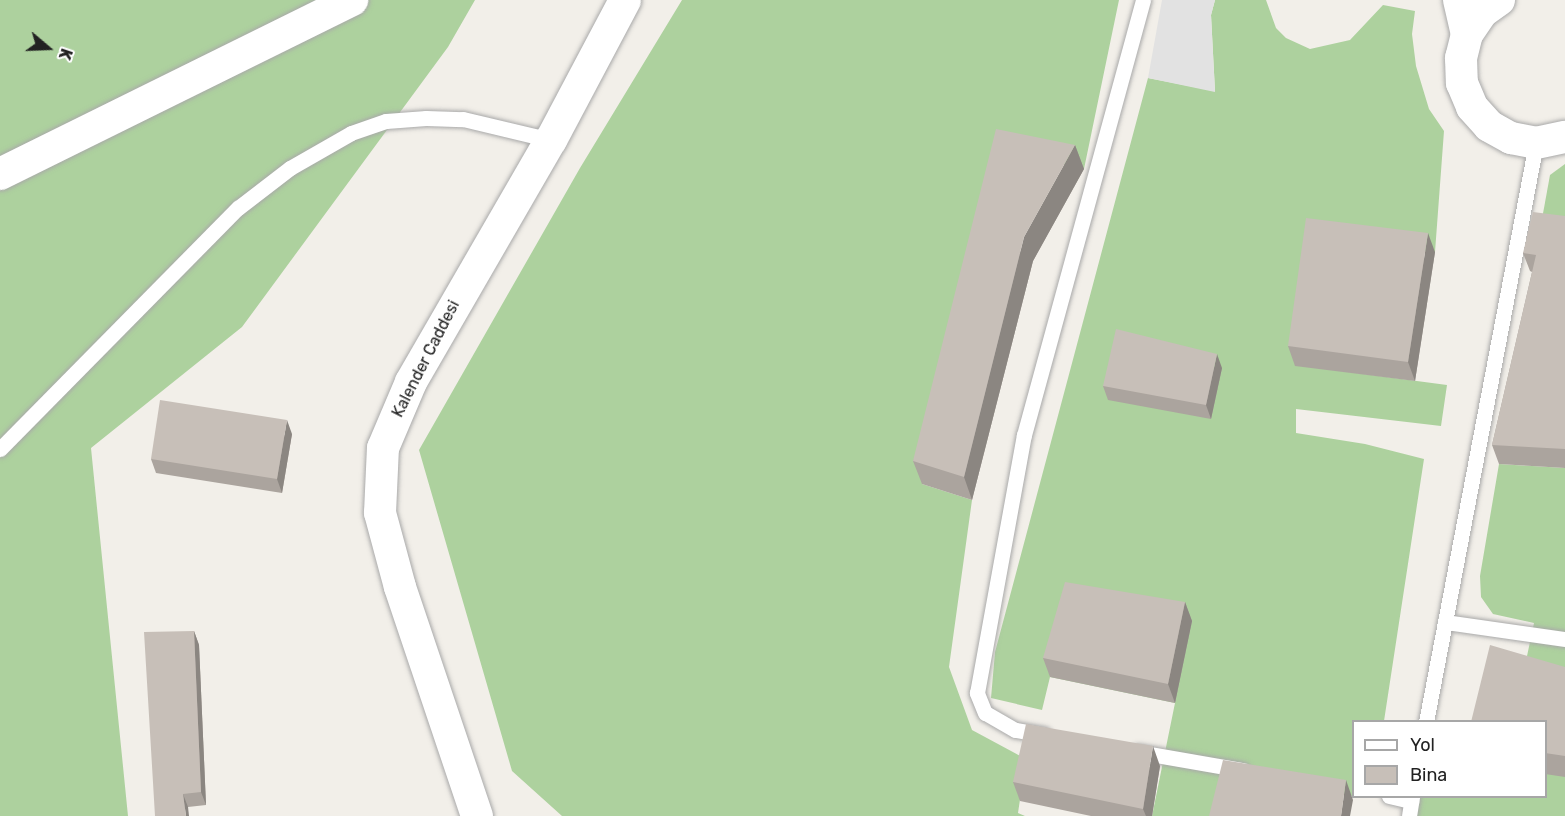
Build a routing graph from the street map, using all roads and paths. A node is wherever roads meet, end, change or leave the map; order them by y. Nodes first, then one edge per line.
1 (352, 0) edge
2 (626, 0) edge
3 (1143, 0) edge
4 (1459, 0) edge
5 (1499, 0) edge
6 (1467, 34) junction
7 (551, 140) junction
8 (1551, 140) edge
9 (0, 174) edge
10 (0, 448) edge
11 (1445, 622) junction
12 (1565, 639) edge
13 (1426, 720) edge
14 (1062, 738) edge
15 (1120, 748) edge
16 (1260, 774) edge
17 (1394, 798) edge
18 (1411, 804) edge
19 (477, 816) edge

1 - 9 street
2 - 7 street, Kalender Caddesi
3 - 14 lane
4 - 6 street
5 - 6 street
6 - 8 street
7 - 10 lane
7 - 19 street, Kalender Caddesi
8 - 11 lane
11 - 12 lane
11 - 13 lane
15 - 16 lane
17 - 18 lane

